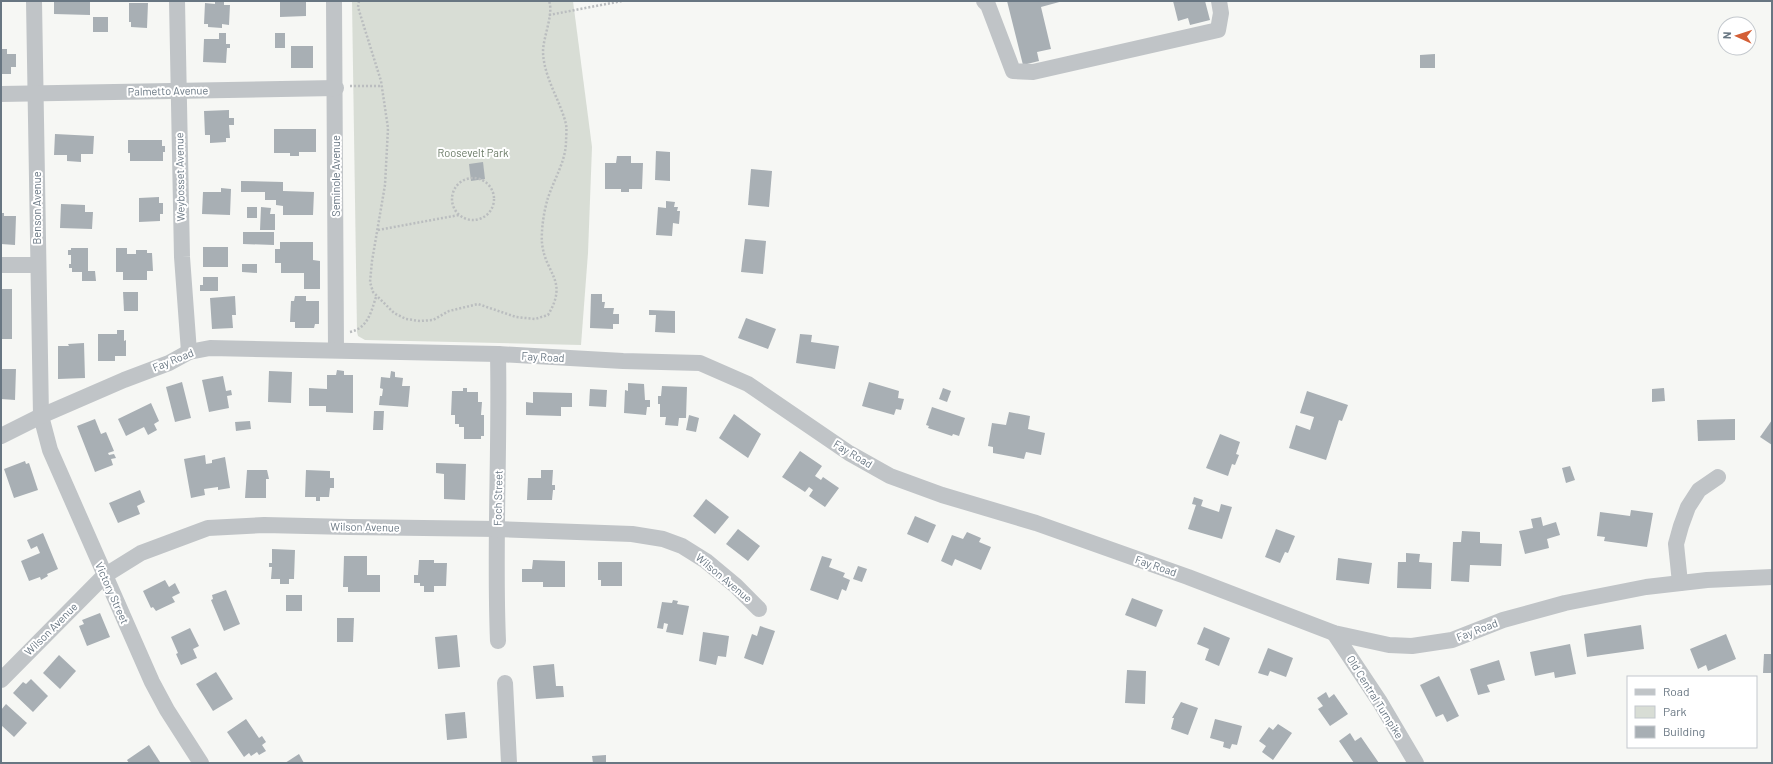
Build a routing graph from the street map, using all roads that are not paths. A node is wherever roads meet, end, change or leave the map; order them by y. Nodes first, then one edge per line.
1 (34, 1) edge
2 (176, 1) edge
3 (334, 1) edge
4 (984, 1) edge
5 (1220, 1) edge
6 (336, 87) junction
7 (178, 91) junction
8 (36, 93) junction
9 (1, 94) edge
10 (37, 264) junction
11 (1, 265) edge
12 (336, 342) junction
13 (189, 352) junction
14 (498, 354) junction
15 (41, 416) junction
16 (1, 436) edge
17 (1718, 477) dead end
18 (497, 528) junction
19 (104, 576) junction
20 (1772, 577) edge
21 (1680, 583) junction
22 (759, 609) dead end
23 (1334, 632) junction
24 (498, 641) dead end
25 (1, 680) edge
26 (505, 683) dead end
27 (201, 763) edge
28 (509, 763) edge
29 (1416, 763) edge

1 - 8 street, Benson Avenue
2 - 7 street, Weybosset Avenue
3 - 6 street, Seminole Avenue
4 - 5 street
6 - 7 street, Palmetto Avenue
6 - 12 street, Seminole Avenue
7 - 8 street, Palmetto Avenue
7 - 13 street, Weybosset Avenue
8 - 9 street, Palmetto Avenue
8 - 10 street, Benson Avenue
10 - 11 street
10 - 15 street, Benson Avenue
12 - 13 street, Fay Road
12 - 14 street, Fay Road
13 - 15 street, Fay Road
14 - 18 street, Foch Street
14 - 23 street, Fay Road
15 - 16 street, Fay Road
15 - 19 street, Victory Street
17 - 21 street
18 - 19 street, Wilson Avenue
18 - 22 street, Wilson Avenue
18 - 24 street, Foch Street
19 - 25 street, Wilson Avenue
19 - 27 street, Victory Street
20 - 21 street, Fay Road
21 - 23 street, Fay Road
23 - 29 street, Old Central Turnpike
26 - 28 street

